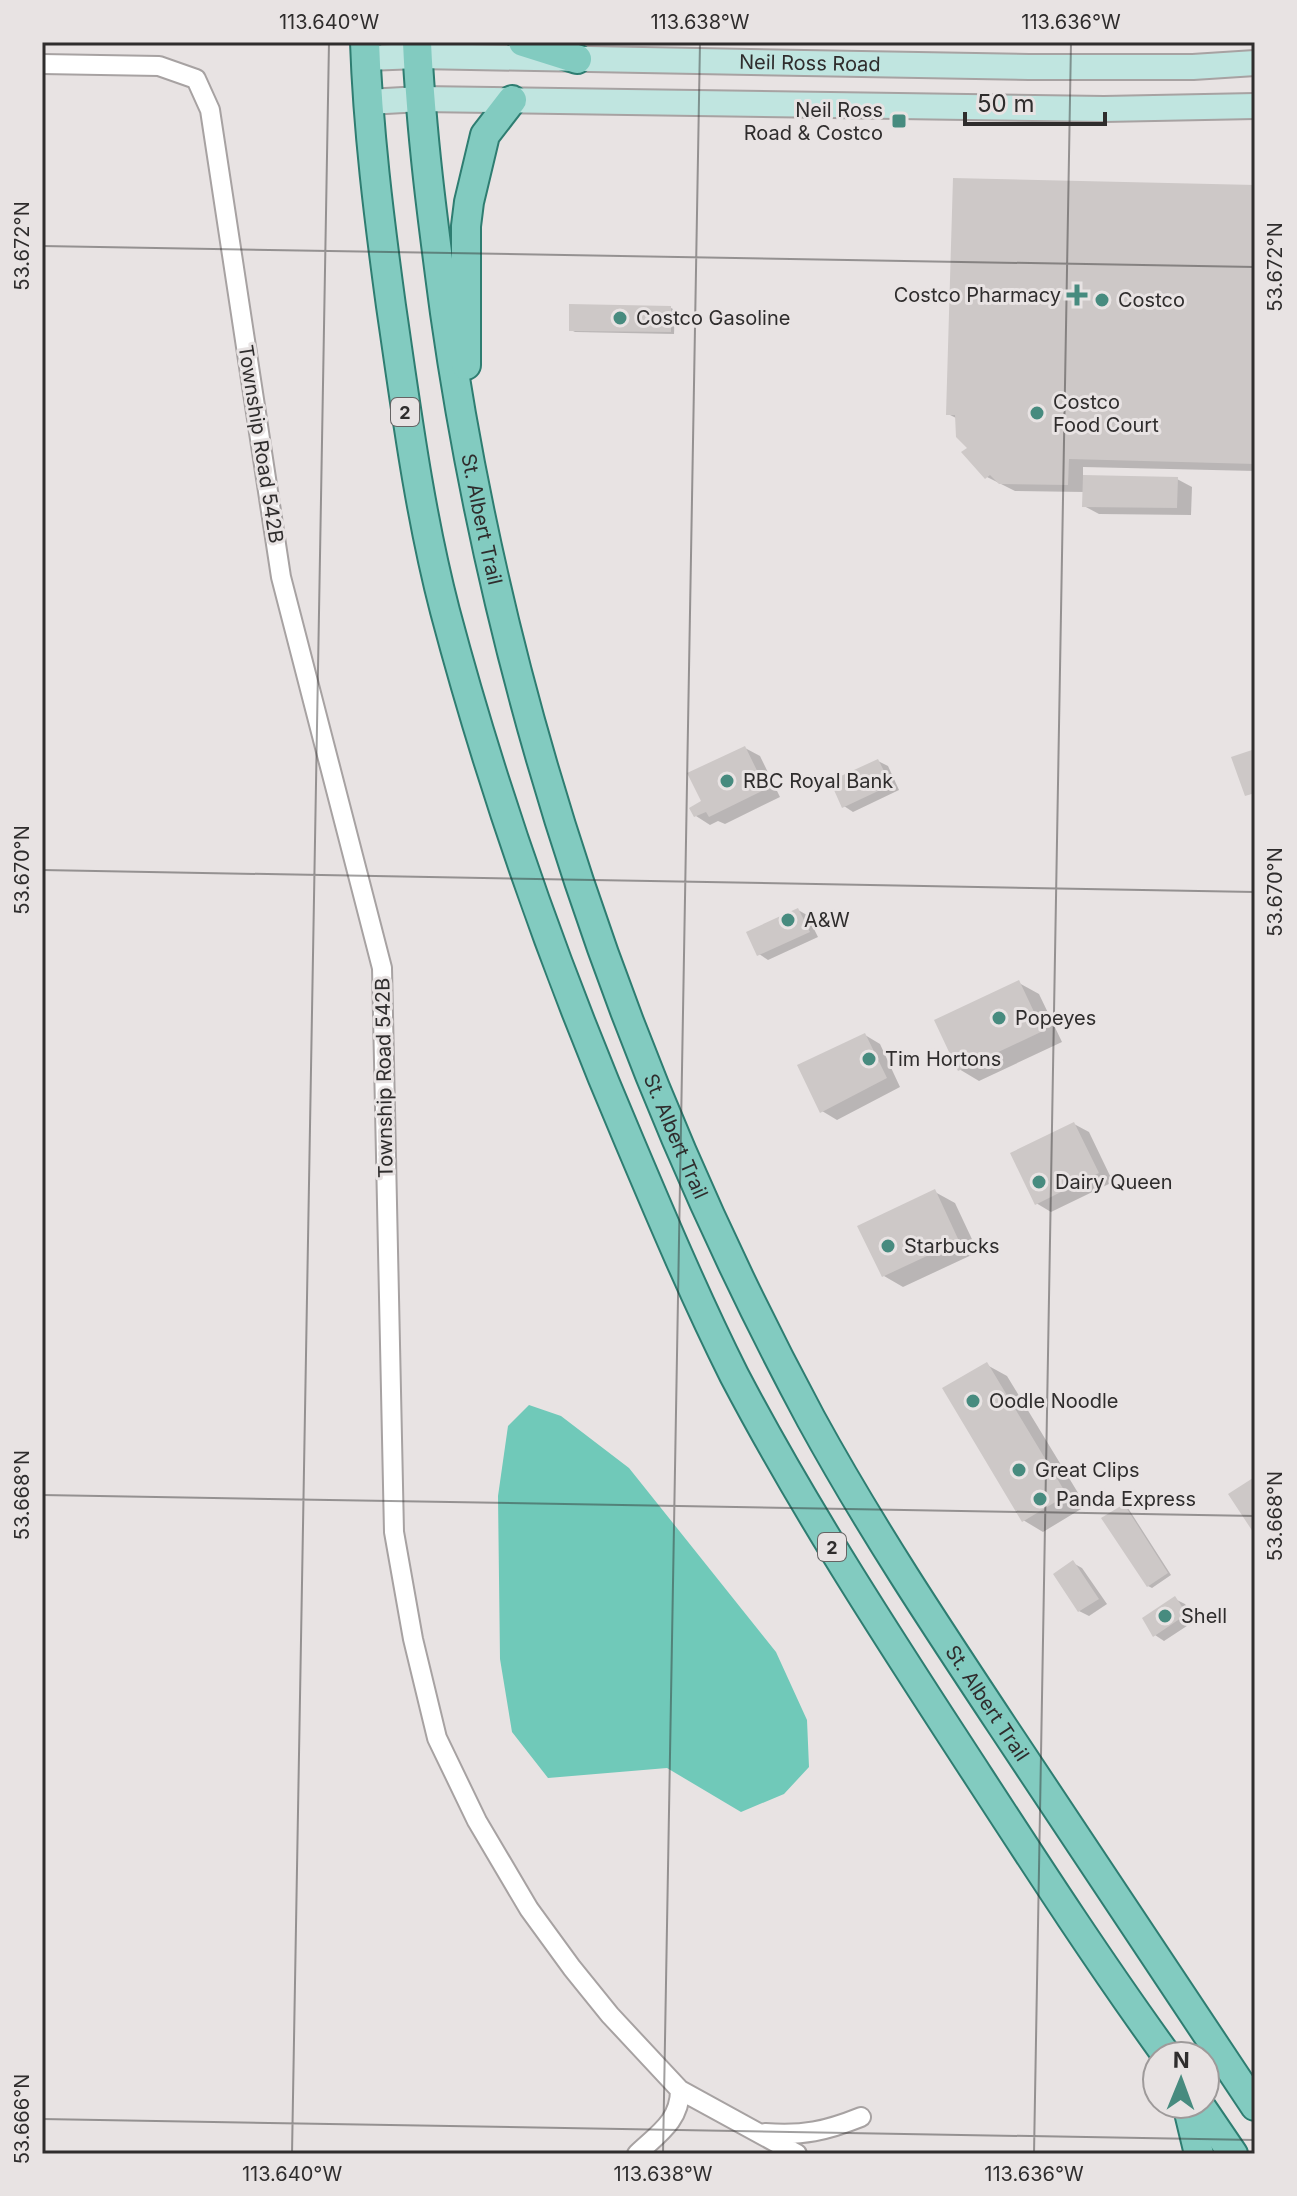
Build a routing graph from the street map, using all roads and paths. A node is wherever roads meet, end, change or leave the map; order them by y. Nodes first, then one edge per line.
1 (523, 42) edge
2 (417, 49) edge
3 (365, 50) edge
4 (577, 59) junction
5 (1255, 63) edge
6 (42, 64) edge
7 (421, 99) junction
8 (512, 100) junction
9 (368, 102) junction
10 (1255, 106) edge
11 (455, 383) junction
12 (1155, 2040) edge
13 (680, 2090) junction
14 (1255, 2106) edge
15 (861, 2117) dead end
16 (1191, 2120) edge
17 (1210, 2120) edge
18 (758, 2133) junction
19 (637, 2154) edge
20 (797, 2154) edge
21 (1199, 2154) edge
22 (1233, 2154) edge

1 - 4 main road
2 - 3 main road, Neil Ross Road
2 - 4 main road, Neil Ross Road
2 - 7 main road, St. Albert Trail / 2
3 - 9 main road, 2
4 - 5 main road, Neil Ross Road
6 - 13 street, Township Road 542B
7 - 8 main road, Neil Ross Road
7 - 9 main road, Neil Ross Road
7 - 11 main road, St. Albert Trail / 2
8 - 10 main road, Neil Ross Road
8 - 11 main road
9 - 12 main road, 2
11 - 14 main road, St. Albert Trail / 2
13 - 18 street, Township Road 542B
13 - 19 street
15 - 18 street
16 - 21 main road
17 - 22 main road
18 - 20 street, Township Road 542B

